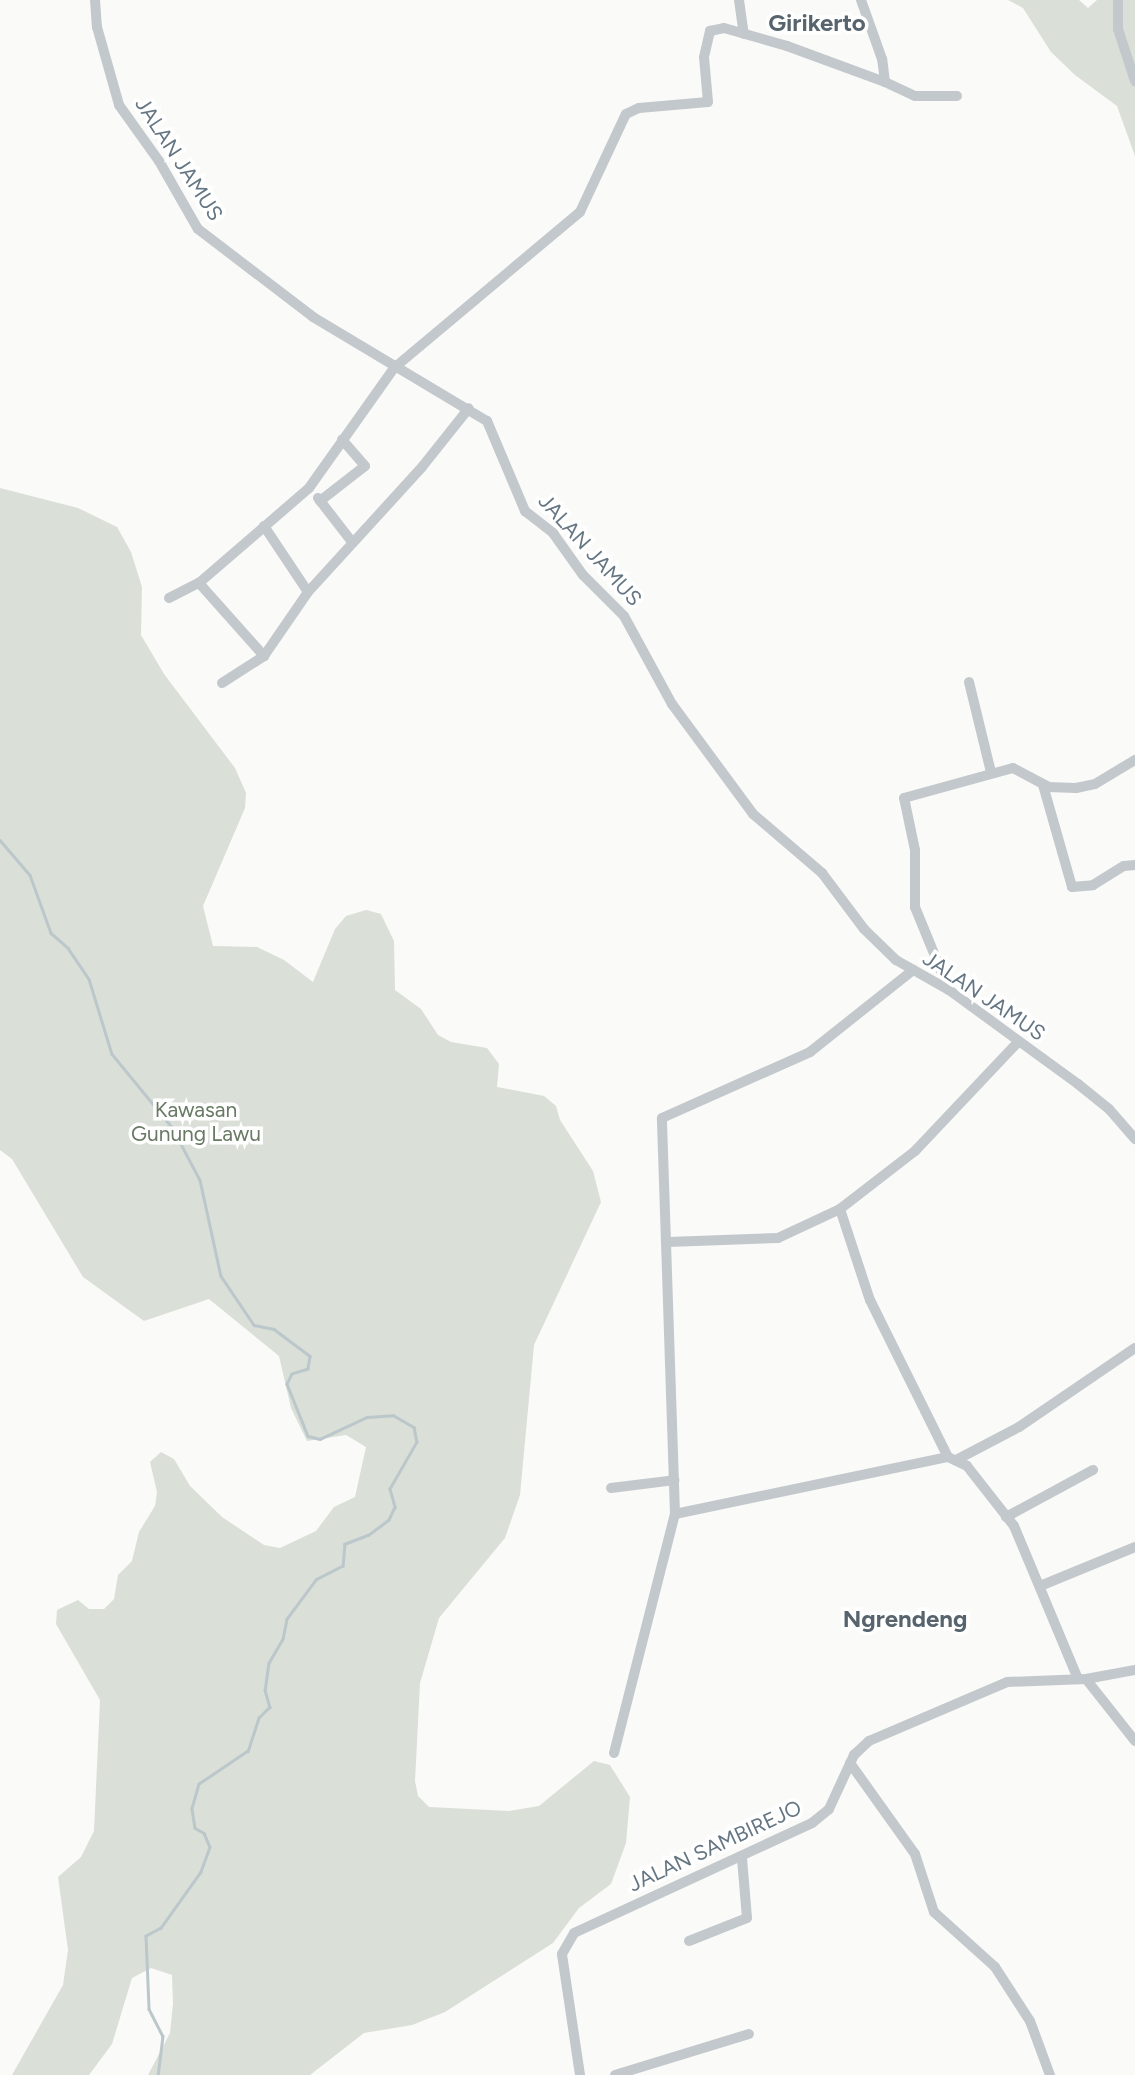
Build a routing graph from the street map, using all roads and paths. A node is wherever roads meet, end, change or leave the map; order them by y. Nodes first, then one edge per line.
1 (95, 0) edge
2 (739, 0) edge
3 (861, 0) edge
4 (1118, 0) edge
5 (744, 34) junction
6 (1135, 81) edge
7 (885, 82) junction
8 (957, 96) dead end
9 (394, 368) junction
10 (469, 408) junction
11 (342, 440) junction
12 (309, 488) junction
13 (320, 501) junction
14 (264, 526) junction
15 (352, 542) junction
16 (199, 583) junction
17 (308, 592) junction
18 (169, 598) dead end
19 (264, 656) junction
20 (969, 682) dead end
21 (222, 683) dead end
22 (1135, 760) edge
23 (991, 772) junction
24 (1044, 785) junction
25 (1135, 865) edge
26 (913, 970) junction
27 (949, 990) junction
28 (1018, 1042) junction
29 (1135, 1139) edge
30 (840, 1209) junction
31 (668, 1242) junction
32 (1135, 1348) edge
33 (953, 1458) junction
34 (1093, 1470) dead end
35 (676, 1480) junction
36 (611, 1488) dead end
37 (675, 1514) junction
38 (1006, 1517) junction
39 (1135, 1547) edge
40 (1040, 1586) junction
41 (1135, 1670) edge
42 (1082, 1679) junction
43 (1135, 1741) edge
44 (614, 1753) dead end
45 (850, 1763) junction
46 (742, 1858) junction
47 (689, 1941) dead end
48 (750, 2034) dead end
49 (580, 2075) edge
50 (615, 2075) edge
51 (1051, 2075) edge

1 - 9 street, JALAN JAMUS
2 - 5 street
3 - 7 street
4 - 6 street
5 - 7 street
5 - 9 street
7 - 8 street
9 - 10 street, JALAN JAMUS
9 - 11 street
10 - 15 street
10 - 26 street, JALAN JAMUS
11 - 12 street
11 - 13 street
12 - 13 street
12 - 14 street
13 - 15 street
14 - 16 street
14 - 17 street
15 - 17 street
16 - 18 street
16 - 19 street
17 - 19 street
19 - 21 street
20 - 23 street
22 - 24 street
23 - 24 street
23 - 27 street
24 - 25 street
26 - 27 street, JALAN JAMUS
26 - 31 street
27 - 28 street, JALAN JAMUS
28 - 29 street, JALAN JAMUS
28 - 30 street
30 - 31 street
30 - 33 street
31 - 35 street
32 - 33 street
33 - 37 street
33 - 38 street
34 - 38 street
35 - 36 street
35 - 37 street
37 - 44 street
38 - 40 street
39 - 40 street
40 - 42 street
41 - 42 street, JALAN SAMBIREJO
42 - 43 street
42 - 45 street, JALAN SAMBIREJO
45 - 46 street, JALAN SAMBIREJO
45 - 51 street
46 - 47 street
46 - 49 street, JALAN SAMBIREJO
48 - 50 street

